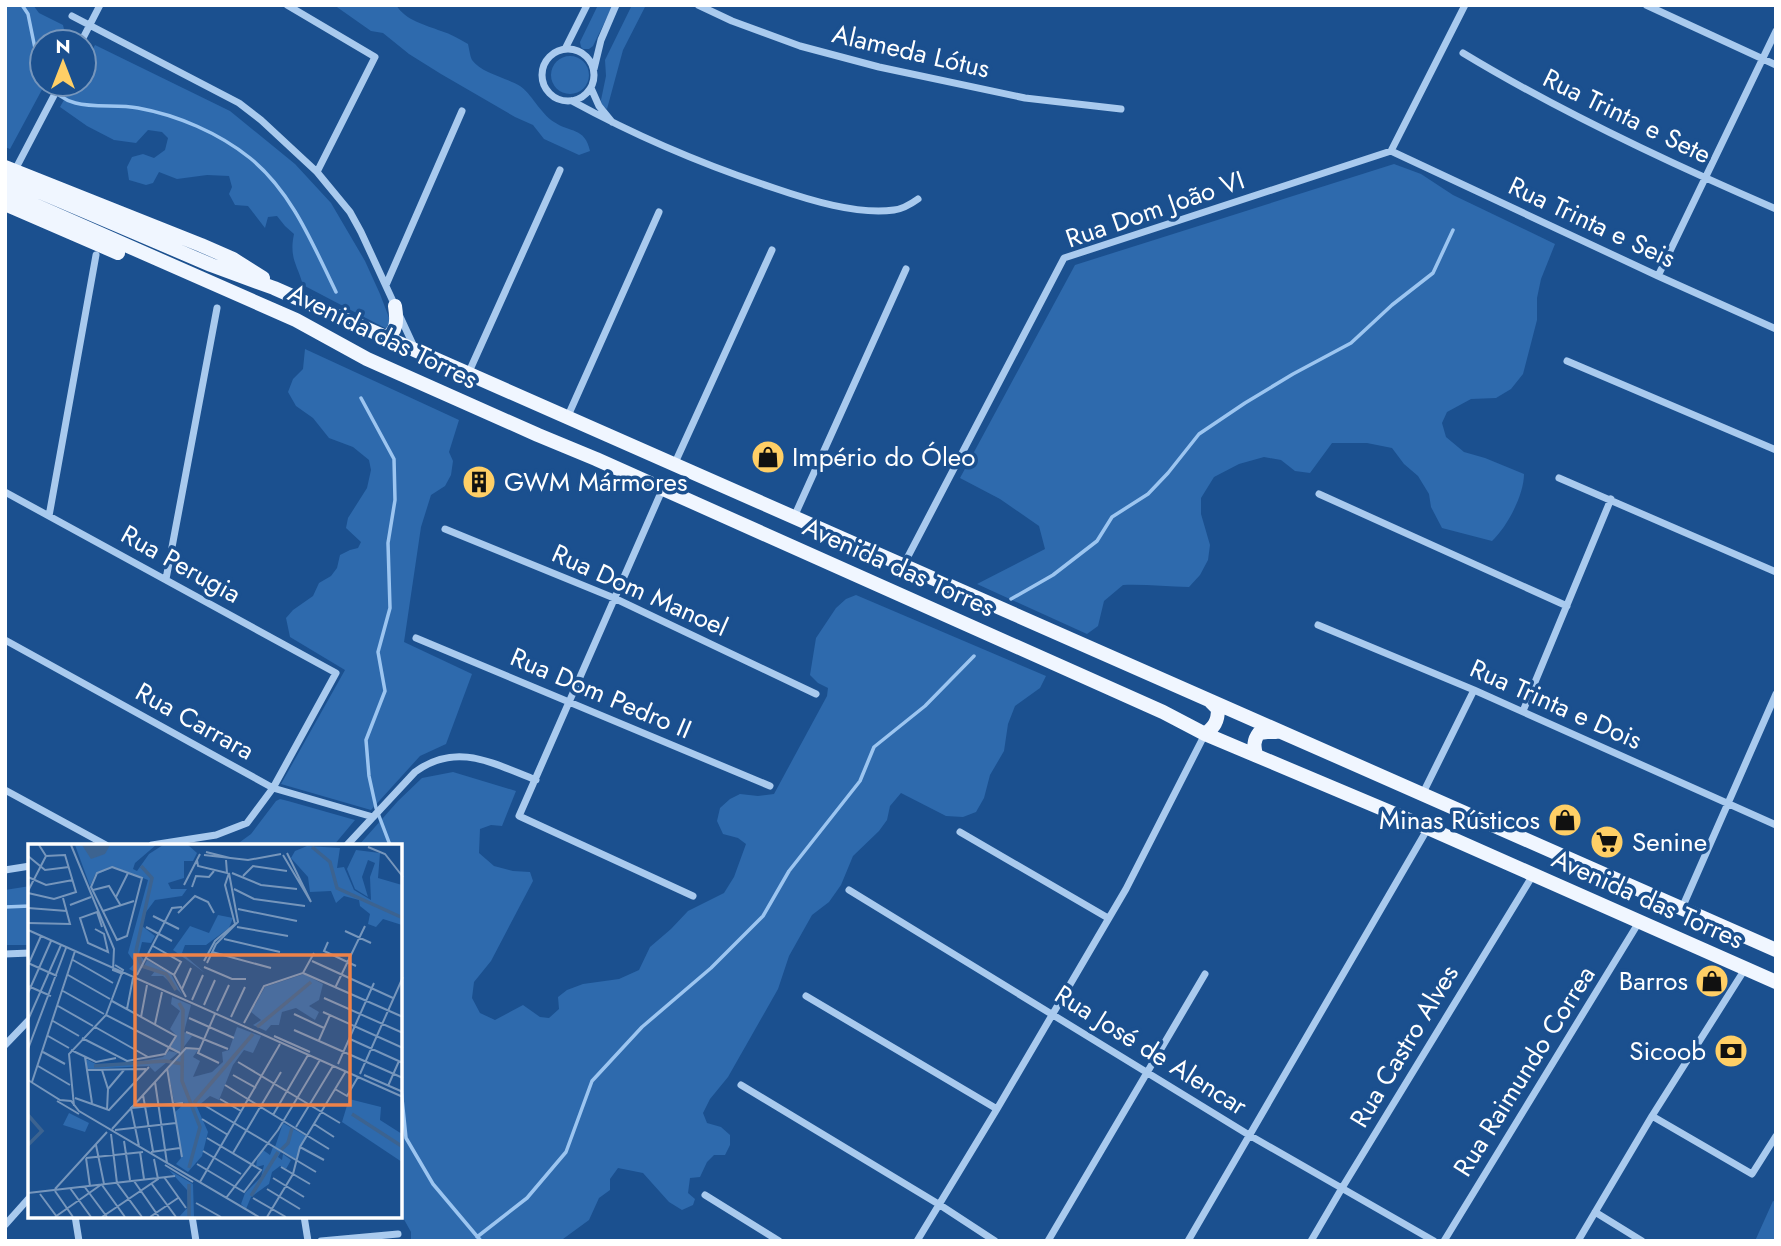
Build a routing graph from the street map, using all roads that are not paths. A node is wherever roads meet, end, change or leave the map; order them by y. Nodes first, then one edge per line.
1 (100, 5) edge
2 (287, 5) edge
3 (587, 5) edge
4 (617, 5) edge
5 (698, 5) edge
6 (1465, 5) edge
7 (1646, 5) edge
8 (72, 16) dead end
9 (90, 25) junction
10 (88, 28) edge
11 (1776, 31) edge
12 (565, 49) junction
13 (1463, 53) dead end
14 (1762, 59) junction
15 (1776, 65) edge
16 (593, 70) junction
17 (591, 88) junction
18 (52, 98) edge
19 (572, 101) junction
20 (1121, 109) dead end
21 (462, 111) dead end
22 (615, 125) junction
23 (1391, 151) junction
24 (560, 170) dead end
25 (8, 172) edge
26 (317, 172) junction
27 (1705, 178) junction
28 (5, 192) edge
29 (918, 199) dead end
30 (5, 204) edge
31 (1776, 208) edge
32 (659, 212) dead end
33 (772, 250) dead end
34 (96, 255) dead end
35 (906, 269) dead end
36 (1658, 276) junction
37 (386, 285) junction
38 (274, 288) junction
39 (395, 306) junction
40 (217, 308) dead end
41 (1776, 328) edge
42 (384, 338) junction
43 (416, 352) junction
44 (367, 359) junction
45 (1567, 361) dead end
46 (468, 375) junction
47 (566, 418) junction
48 (637, 449) junction
49 (1776, 450) edge
50 (596, 458) junction
51 (674, 466) junction
52 (1559, 478) dead end
53 (663, 488) junction
54 (5, 492) edge
55 (1319, 494) dead end
56 (1611, 499) junction
57 (49, 516) junction
58 (793, 518) junction
59 (445, 529) dead end
60 (903, 566) junction
61 (1776, 572) edge
62 (166, 579) junction
63 (614, 598) junction
64 (1567, 606) junction
65 (1318, 625) dead end
66 (416, 638) dead end
67 (5, 640) edge
68 (1474, 690) junction
69 (816, 694) dead end
70 (1775, 698) edge
71 (569, 702) junction
72 (1211, 702) junction
73 (1523, 711) junction
74 (1205, 734) junction
75 (1300, 741) junction
76 (1256, 755) junction
77 (536, 780) junction
78 (770, 786) dead end
79 (272, 788) junction
80 (5, 790) edge
81 (1422, 795) junction
82 (1728, 803) junction
83 (374, 816) junction
84 (1776, 825) edge
85 (1428, 828) junction
86 (960, 832) dead end
87 (104, 844) edge
88 (158, 844) edge
89 (347, 844) edge
90 (28, 866) edge
91 (5, 870) edge
92 (1533, 874) junction
93 (849, 890) dead end
94 (693, 896) dead end
95 (1682, 909) junction
96 (1108, 918) junction
97 (1639, 922) junction
98 (1776, 950) edge
99 (28, 953) edge
100 (5, 954) edge
101 (1745, 969) junction
102 (1205, 974) dead end
103 (1776, 982) edge
104 (806, 996) dead end
105 (1052, 1014) junction
106 (28, 1021) edge
107 (5, 1045) edge
108 (1147, 1073) junction
109 (741, 1085) dead end
110 (997, 1109) junction
111 (1652, 1116) junction
112 (1249, 1135) junction
113 (1776, 1136) edge
114 (1342, 1188) junction
115 (705, 1195) dead end
116 (28, 1199) edge
117 (940, 1205) junction
118 (1595, 1212) junction
119 (75, 1218) edge
120 (192, 1218) edge
121 (304, 1218) edge
122 (5, 1225) edge
123 (398, 1234) dead end
124 (79, 1241) edge
125 (196, 1241) edge
126 (308, 1241) edge
127 (321, 1241) edge
128 (779, 1241) edge
129 (917, 1241) edge
130 (995, 1241) edge
131 (1048, 1241) edge
132 (1188, 1241) edge
133 (1311, 1241) edge
134 (1434, 1241) edge
135 (1444, 1241) edge
136 (1578, 1241) edge
137 (1642, 1241) edge

1 - 9 street
2 - 26 street
3 - 12 street
4 - 16 street
5 - 20 street, Alameda Lótus
6 - 23 street
7 - 14 street
8 - 9 street
9 - 10 street
9 - 26 street
11 - 14 street
12 - 16 street
12 - 19 street
13 - 27 street, Rua Trinta e Sete
14 - 15 street
14 - 27 street
16 - 17 street
17 - 19 street
17 - 22 street
18 - 25 street
19 - 22 street
21 - 37 street
22 - 29 street
23 - 36 street, Rua Trinta e Seis
23 - 60 street, Rua Dom João VI
24 - 46 street
25 - 38 main road, Avenida das Torres
25 - 38 main road
26 - 37 street
27 - 31 street, Rua Trinta e Sete
27 - 36 street
28 - 44 main road, Avenida das Torres
30 - 44 main road
32 - 47 street
33 - 51 street
34 - 57 street
35 - 58 street
36 - 41 street, Rua Trinta e Seis
37 - 39 street
38 - 42 main road, Avenida das Torres
39 - 42 main road
39 - 43 street
40 - 62 street
42 - 43 main road, Avenida das Torres
43 - 46 main road, Avenida das Torres
44 - 50 main road, Avenida das Torres
45 - 49 street
46 - 47 main road, Avenida das Torres
47 - 48 main road, Avenida das Torres
48 - 50 main road
48 - 51 main road, Avenida das Torres
50 - 53 main road, Avenida das Torres
51 - 58 main road, Avenida das Torres
52 - 56 street
53 - 63 street
53 - 74 main road, Avenida das Torres
54 - 57 street, Rua Perugia
55 - 64 street
56 - 61 street
56 - 64 street
57 - 62 street, Rua Perugia
58 - 60 main road, Avenida das Torres
59 - 63 street, Rua Dom Manoel
60 - 72 main road, Avenida das Torres
62 - 79 street, Rua Perugia
63 - 69 street, Rua Dom Manoel
63 - 71 street
64 - 73 street
65 - 68 street, Rua Trinta e Dois
66 - 71 street, Rua Dom Pedro II
67 - 79 street, Rua Carrara
68 - 73 street, Rua Trinta e Dois
68 - 81 street
70 - 82 street
71 - 77 street
71 - 78 street, Rua Dom Pedro II
72 - 74 main road
72 - 75 main road, Avenida das Torres
73 - 82 street, Rua Trinta e Dois
74 - 76 main road, Avenida das Torres
74 - 96 street
75 - 76 main road
75 - 81 main road, Avenida das Torres
76 - 85 main road, Avenida das Torres
77 - 83 street
77 - 94 street
79 - 83 street, Rua Carrara
79 - 88 street
80 - 87 street
81 - 95 main road, Avenida das Torres
82 - 84 street, Rua Trinta e Dois
82 - 95 street
83 - 89 street
85 - 92 main road, Avenida das Torres
85 - 112 street
86 - 96 street
90 - 91 street
92 - 97 main road, Avenida das Torres
92 - 114 street, Rua Castro Alves
93 - 105 street, Rua José de Alencar
95 - 98 main road, Avenida das Torres
96 - 105 street
97 - 101 main road, Avenida das Torres
97 - 135 street, Rua Raimundo Correa
99 - 100 street
101 - 103 main road, Avenida das Torres
101 - 111 street
102 - 108 street
104 - 110 street
105 - 108 street, Rua José de Alencar
105 - 110 street
106 - 107 street
108 - 112 street, Rua José de Alencar
108 - 131 street
109 - 117 street
110 - 117 street
111 - 113 street
111 - 118 street
112 - 114 street, Rua José de Alencar
112 - 132 street
114 - 133 street, Rua Castro Alves
114 - 134 street, Rua José de Alencar
115 - 128 street
116 - 122 street
117 - 129 street
117 - 130 street
118 - 136 street
118 - 137 street
119 - 124 street
120 - 125 street
121 - 126 street
123 - 127 street

